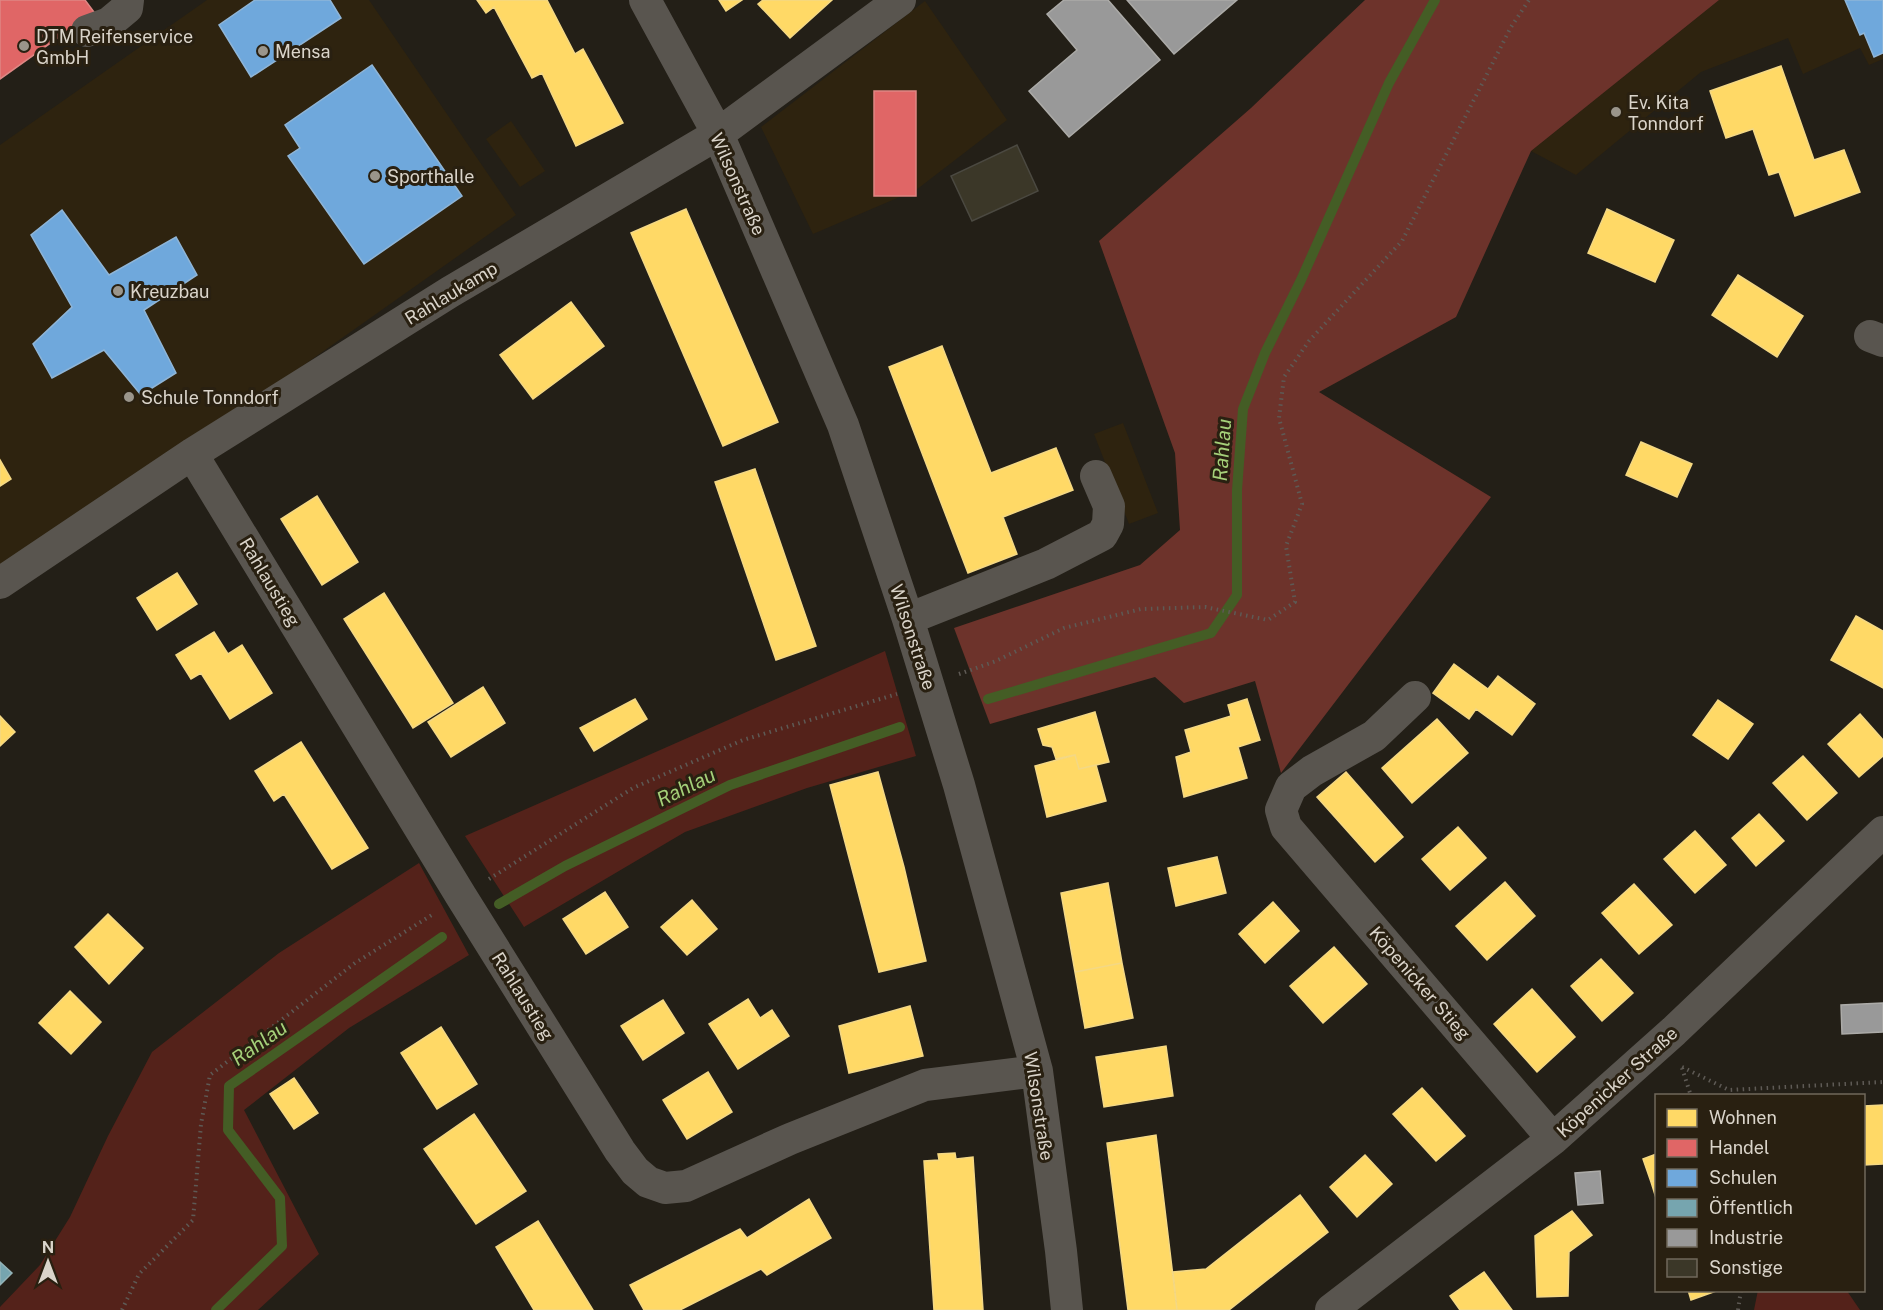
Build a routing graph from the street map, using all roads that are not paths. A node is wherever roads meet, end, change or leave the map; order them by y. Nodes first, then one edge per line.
1 (128, 0) edge
2 (645, 0) edge
3 (900, 0) edge
4 (87, 31) dead end
5 (718, 134) junction
6 (192, 454) junction
7 (1096, 476) dead end
8 (0, 583) edge
9 (908, 619) junction
10 (1415, 697) dead end
11 (1883, 832) edge
12 (1037, 1071) junction
13 (1553, 1139) junction
14 (1067, 1310) edge
15 (1331, 1310) edge

1 - 4 street
2 - 5 street, Wilsonstraße
3 - 5 street, Rahlaukamp
5 - 6 street, Rahlaukamp
5 - 9 street, Wilsonstraße
6 - 8 street, Rahlaukamp
6 - 12 street, Rahlaustieg
7 - 9 street
9 - 12 street, Wilsonstraße
10 - 13 street, Köpenicker Stieg
11 - 13 street, Köpenicker Straße
12 - 14 street, Wilsonstraße
13 - 15 street, Köpenicker Straße

